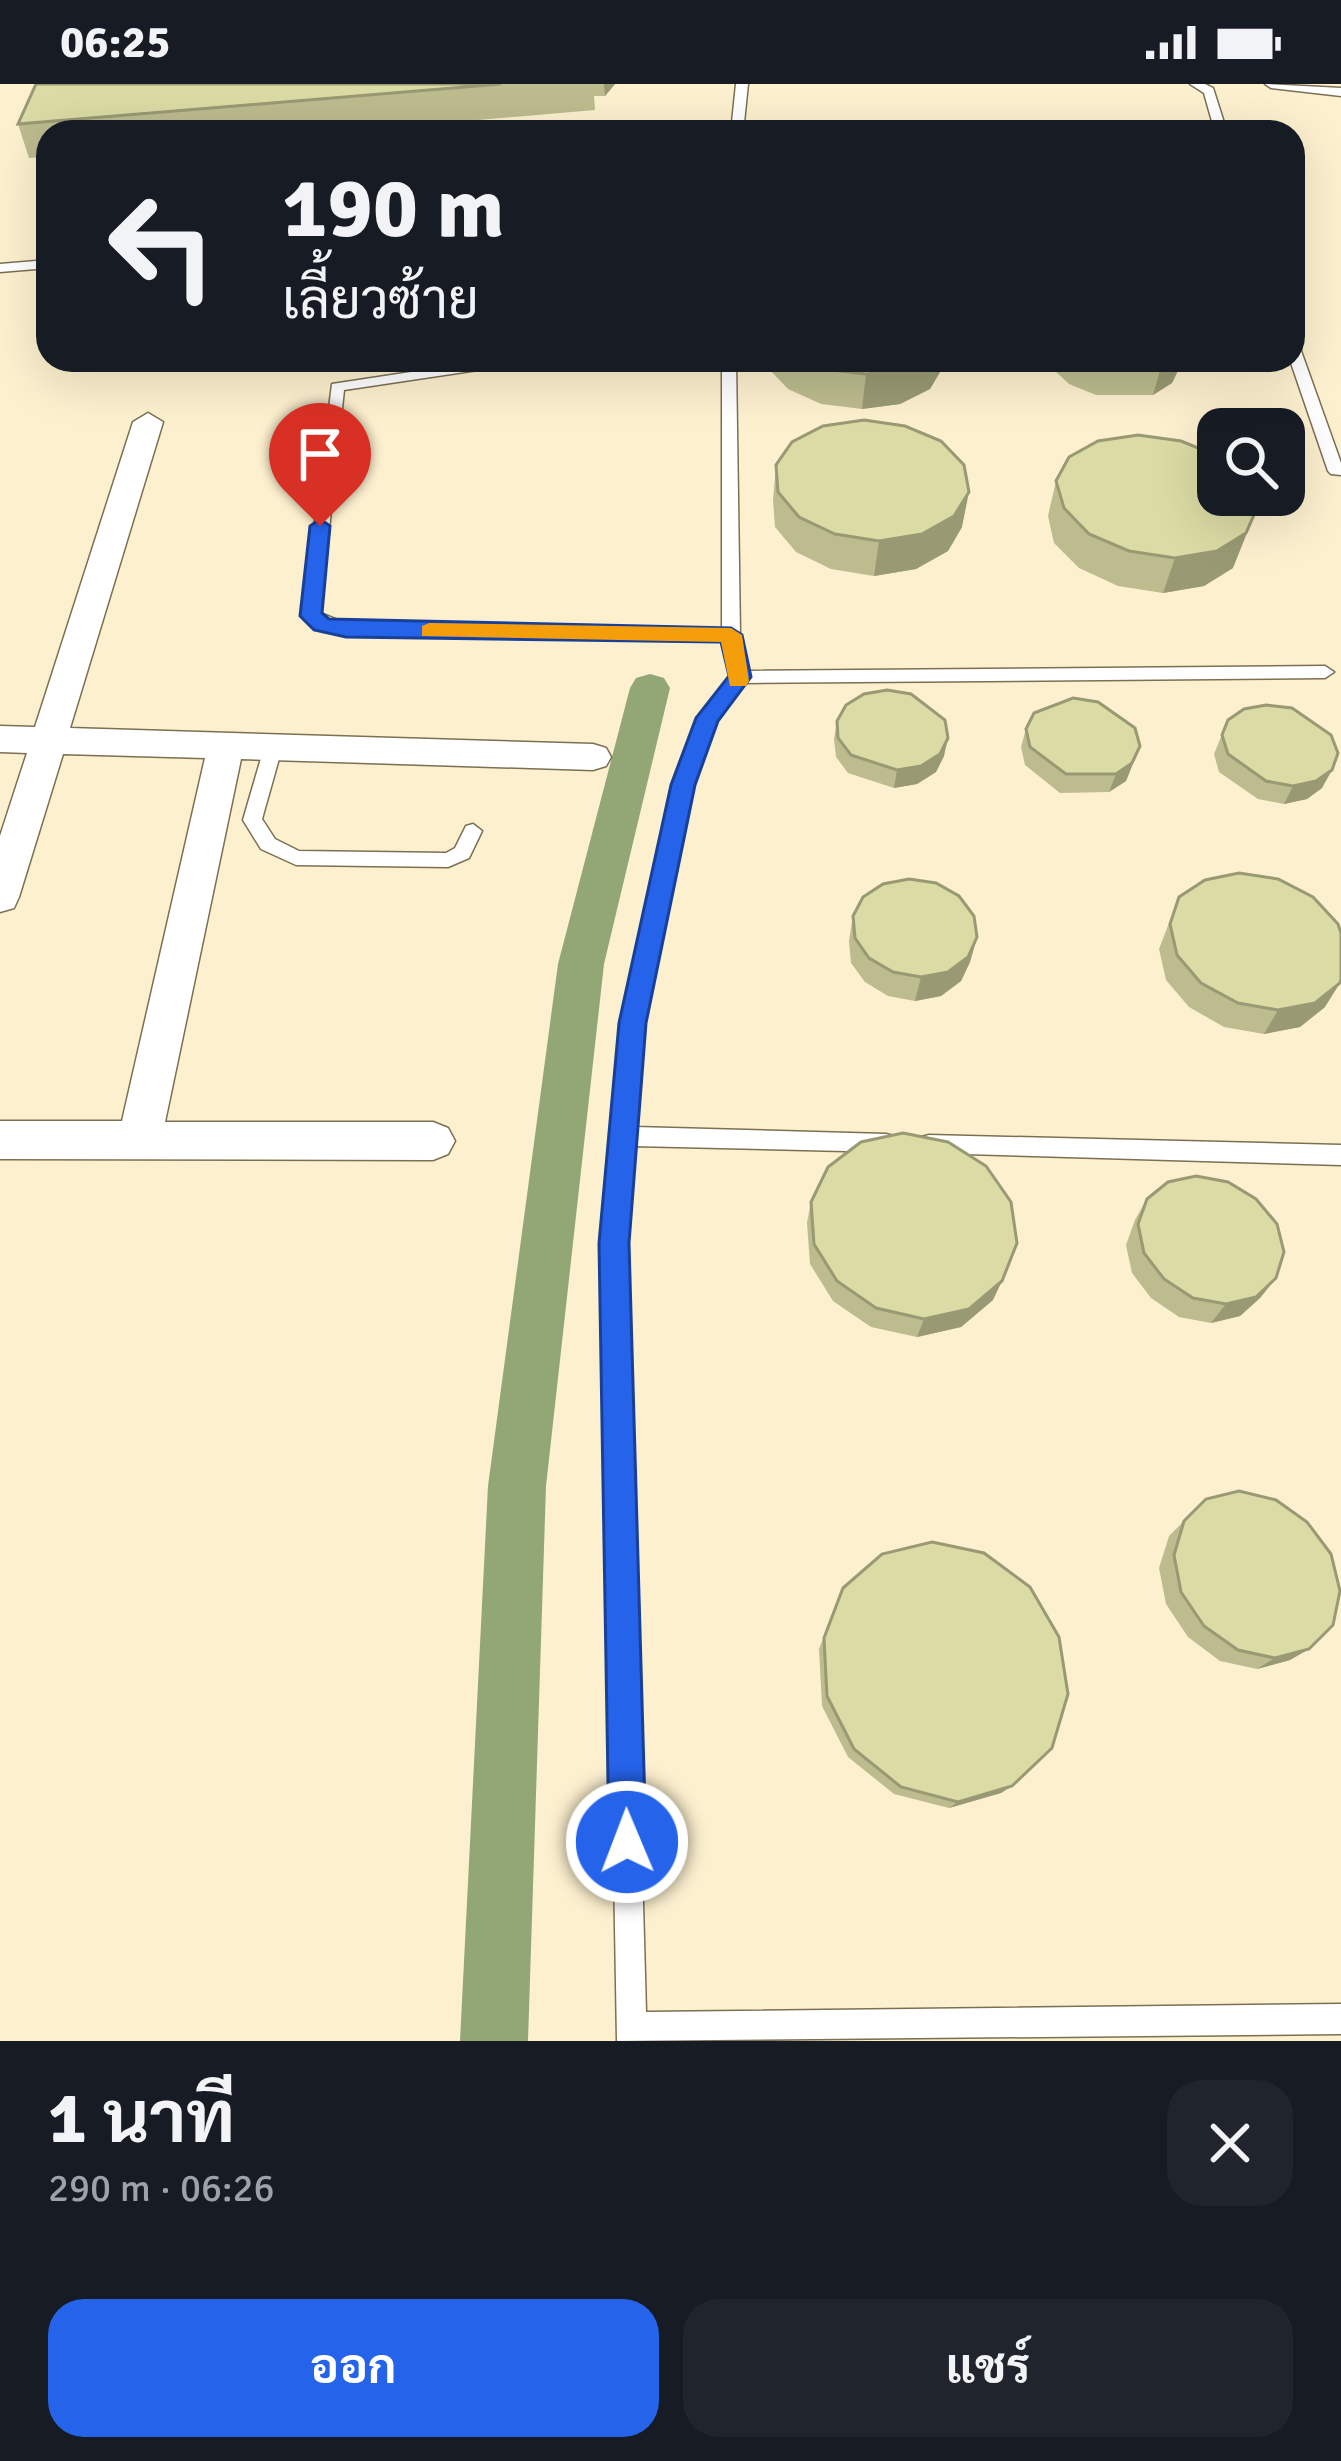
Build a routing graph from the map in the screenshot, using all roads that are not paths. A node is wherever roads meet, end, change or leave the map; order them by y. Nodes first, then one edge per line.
1 (742, 84) edge
2 (1270, 84) edge
3 (1208, 86) edge
4 (1341, 92) edge
5 (738, 120) edge
6 (1218, 120) edge
7 (36, 265) edge
8 (0, 268) edge
9 (438, 372) edge
10 (729, 372) edge
11 (1301, 372) edge
12 (148, 422) dead end
13 (1336, 471) dead end
14 (731, 635) junction
15 (1325, 672) dead end
16 (740, 677) junction
17 (0, 739) edge
18 (46, 741) junction
19 (226, 746) junction
20 (273, 748) junction
21 (593, 757) dead end
22 (473, 831) dead end
23 (0, 897) edge
24 (623, 1136) junction
25 (0, 1140) edge
26 (139, 1140) junction
27 (433, 1142) dead end
28 (1341, 1155) edge
29 (1341, 2019) edge
30 (632, 2034) edge

1 - 5 lane
2 - 4 lane
3 - 6 lane
7 - 8 lane
9 - 14 lane
10 - 14 lane
11 - 13 lane
12 - 18 street
14 - 16 lane
15 - 16 lane
16 - 24 lane
17 - 18 street
18 - 19 street
18 - 23 street
19 - 20 street
19 - 26 street
20 - 21 street
20 - 22 lane
24 - 28 lane
24 - 30 lane
25 - 26 street
26 - 27 street
29 - 30 lane

